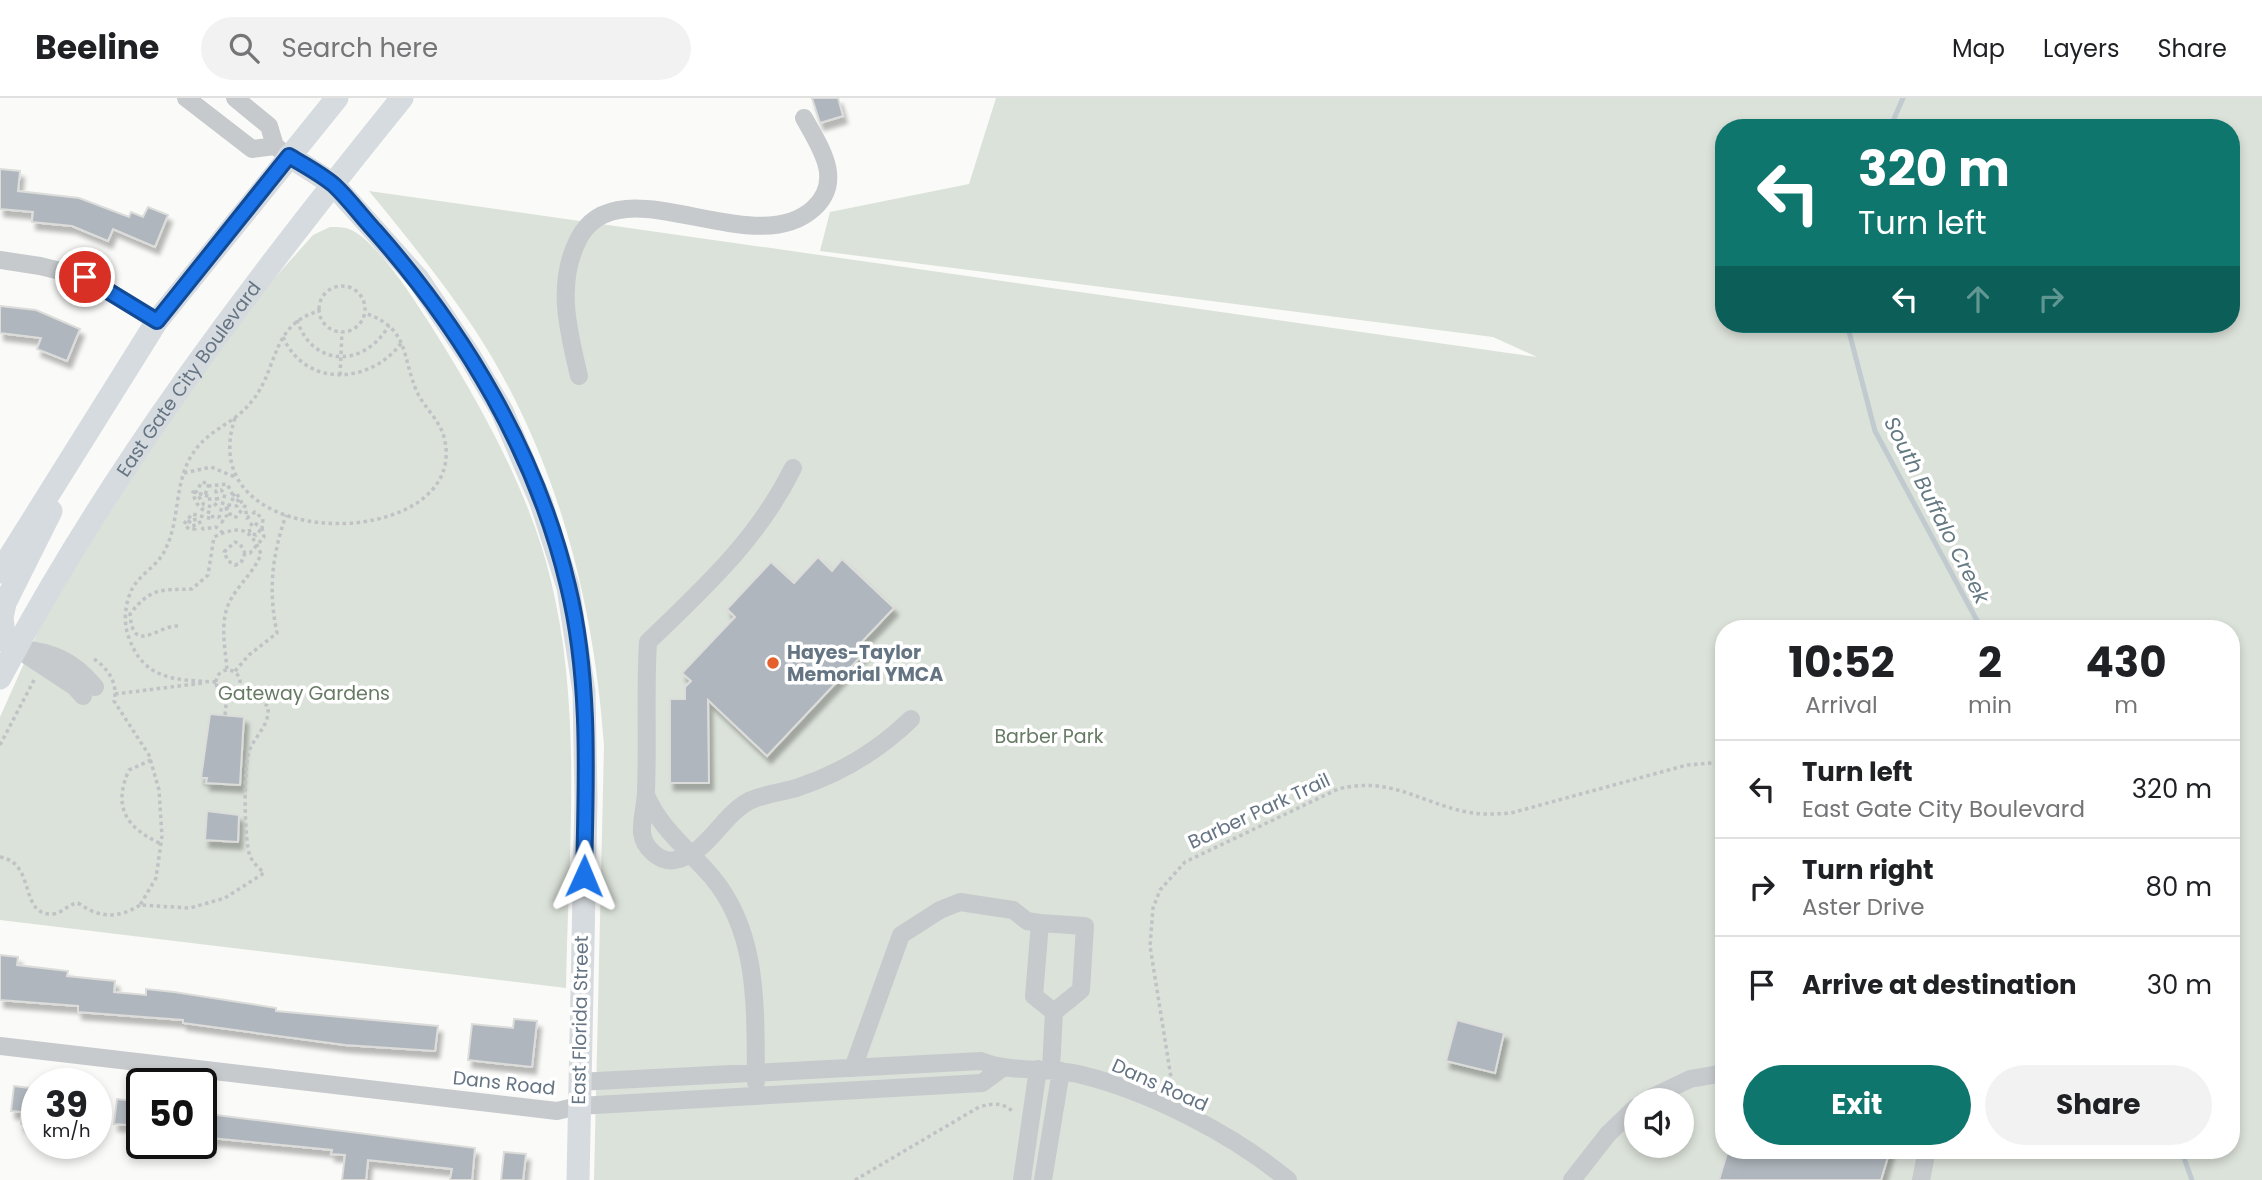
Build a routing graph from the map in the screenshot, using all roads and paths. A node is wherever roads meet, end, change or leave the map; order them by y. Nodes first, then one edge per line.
1 (186, 98) edge
2 (235, 98) edge
3 (337, 98) edge
4 (402, 98) edge
5 (804, 118) dead end
6 (282, 151) junction
7 (333, 184) junction
8 (0, 260) edge
9 (319, 311) junction
10 (365, 313) junction
11 (297, 320) junction
12 (157, 321) junction
13 (389, 325) junction
14 (342, 332) junction
15 (283, 337) junction
16 (402, 342) junction
17 (139, 346) junction
18 (341, 357) junction
19 (340, 376) junction
20 (579, 376) dead end
21 (235, 418) junction
22 (793, 468) dead end
23 (184, 473) junction
24 (236, 477) junction
25 (209, 484) junction
26 (196, 492) junction
27 (207, 492) junction
28 (233, 494) junction
29 (216, 499) junction
30 (229, 505) junction
31 (244, 507) junction
32 (286, 514) junction
33 (223, 533) junction
34 (258, 546) junction
35 (244, 553) junction
36 (0, 572) edge
37 (178, 626) dead end
38 (16, 648) junction
39 (91, 657) dead end
40 (44, 667) junction
41 (227, 669) junction
42 (235, 671) junction
43 (0, 678) edge
44 (213, 682) junction
45 (239, 687) junction
46 (115, 694) junction
47 (227, 694) junction
48 (225, 715) dead end
49 (911, 719) dead end
50 (0, 745) edge
51 (151, 760) junction
52 (1715, 763) edge
53 (646, 794) junction
54 (161, 844) junction
55 (692, 855) junction
56 (0, 858) edge
57 (140, 905) junction
58 (1040, 923) junction
59 (1054, 1012) junction
60 (0, 1046) edge
61 (853, 1068) junction
62 (1001, 1069) junction
63 (1050, 1070) junction
64 (756, 1073) junction
65 (1715, 1075) edge
66 (578, 1082) junction
67 (1671, 1088) edge
68 (756, 1096) junction
69 (578, 1106) junction
70 (1177, 1113) junction
71 (1624, 1119) edge
72 (1018, 1122) dead end
73 (1925, 1159) edge
74 (578, 1180) edge
75 (855, 1180) edge
76 (1022, 1180) edge
77 (1043, 1180) edge
78 (1288, 1180) edge
79 (1572, 1180) edge
80 (1921, 1180) edge

1 - 6 street
2 - 6 street
3 - 6 main road
4 - 7 main road, East Gate City Boulevard
5 - 20 street
6 - 7 main road, East Florida Street
6 - 12 main road
7 - 38 main road, East Gate City Boulevard
7 - 66 main road, East Florida Street
8 - 12 street
9 - 10 path
9 - 11 path
9 - 14 path
10 - 13 path
10 - 14 path
11 - 15 path
11 - 18 path
12 - 17 main road
13 - 16 path
13 - 18 path
14 - 18 path
15 - 19 path
15 - 21 path
16 - 19 path
16 - 32 path
17 - 36 main road
17 - 38 main road
18 - 19 path
21 - 23 path
21 - 24 path
22 - 53 street
23 - 24 path
23 - 44 path
24 - 32 path
25 - 26 path
25 - 27 path
25 - 28 path
26 - 27 path
26 - 29 path
26 - 33 path
27 - 29 path
28 - 30 path
28 - 30 path
28 - 31 path
29 - 30 path
30 - 31 path
31 - 34 path
32 - 42 path
33 - 34 path
33 - 37 path
34 - 35 path
34 - 41 path
35 - 35 path
38 - 40 street
38 - 40 street
38 - 43 main road, East Gate City Boulevard
39 - 46 path
40 - 50 path
41 - 42 path
41 - 44 path
42 - 45 path
44 - 46 path
44 - 47 path
45 - 47 path
45 - 57 path
46 - 51 path
47 - 48 path
49 - 55 street
51 - 54 path
51 - 54 path
52 - 70 path, Barber Park Trail
53 - 55 street
53 - 55 street
54 - 57 path
55 - 64 street
56 - 57 path
58 - 59 street
58 - 59 street
58 - 61 street
59 - 63 street
60 - 69 street, Dans Road
61 - 62 street, Dans Road
61 - 64 street, Dans Road
62 - 63 street, Dans Road
62 - 68 street, Dans Road
63 - 70 street, Dans Road
63 - 76 street
63 - 77 street
64 - 66 street, Dans Road
64 - 68 street
65 - 67 street
66 - 69 main road, East Florida Street
68 - 69 street, Dans Road
69 - 74 main road, East Florida Street
70 - 78 street, Dans Road
71 - 79 street
72 - 75 path
73 - 80 street

